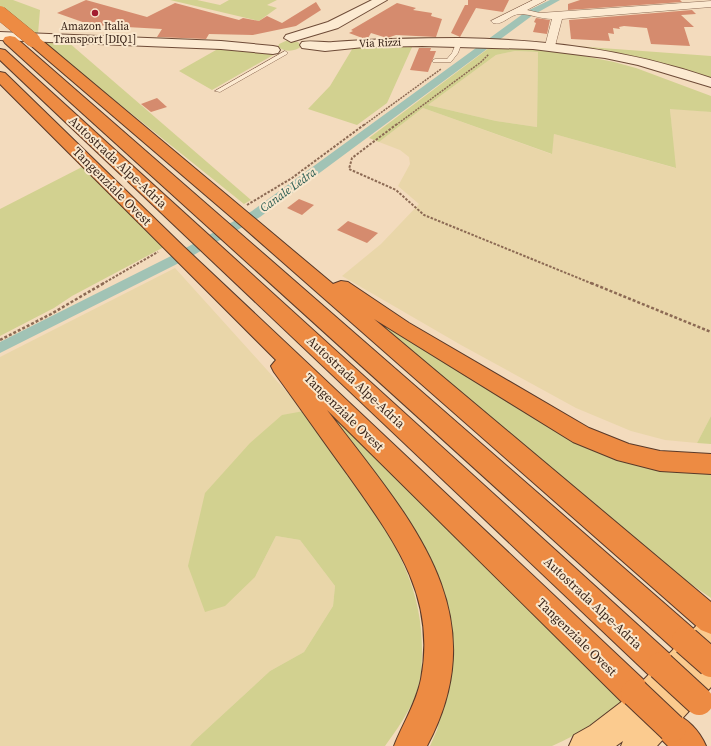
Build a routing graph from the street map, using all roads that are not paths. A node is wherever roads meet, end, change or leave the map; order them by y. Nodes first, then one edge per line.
1 (381, 0) edge
2 (541, 0) edge
3 (711, 4) edge
4 (520, 12) junction
5 (0, 13) edge
6 (558, 16) junction
7 (496, 21) dead end
8 (320, 30) junction
9 (3, 36) edge
10 (291, 38) junction
11 (467, 42) junction
12 (550, 46) junction
13 (304, 47) junction
14 (278, 48) junction
15 (0, 53) edge
16 (435, 61) dead end
17 (0, 76) edge
18 (711, 83) edge
19 (218, 91) dead end
20 (711, 92) edge
21 (240, 223) junction
22 (246, 316) junction
23 (711, 464) edge
24 (704, 628) edge
25 (711, 664) edge
26 (705, 706) edge
27 (681, 737) edge
28 (410, 746) edge
29 (585, 746) edge
30 (637, 746) edge

1 - 8 main road
2 - 4 street
3 - 6 street
4 - 6 street
4 - 7 street
5 - 21 highway, bridge
6 - 12 street
8 - 10 main road
8 - 13 main road
9 - 14 main road
9 - 21 highway, Autostrada Alpe-Adria
10 - 13 main road
10 - 14 main road
11 - 12 main road, Via Rizzi
11 - 13 main road, Via Rizzi
11 - 16 lane
12 - 18 main road
12 - 20 main road
13 - 14 main road, Via Rizzi
14 - 19 lane
15 - 26 highway, Autostrada Alpe-Adria, bridge
17 - 22 highway, Tangenziale Ovest
21 - 23 highway
21 - 24 highway, Autostrada Alpe-Adria
21 - 24 highway
22 - 27 highway, Tangenziale Ovest, bridge
22 - 28 highway
24 - 25 highway, Autostrada Alpe-Adria, bridge
24 - 29 main road
25 - 30 main road

